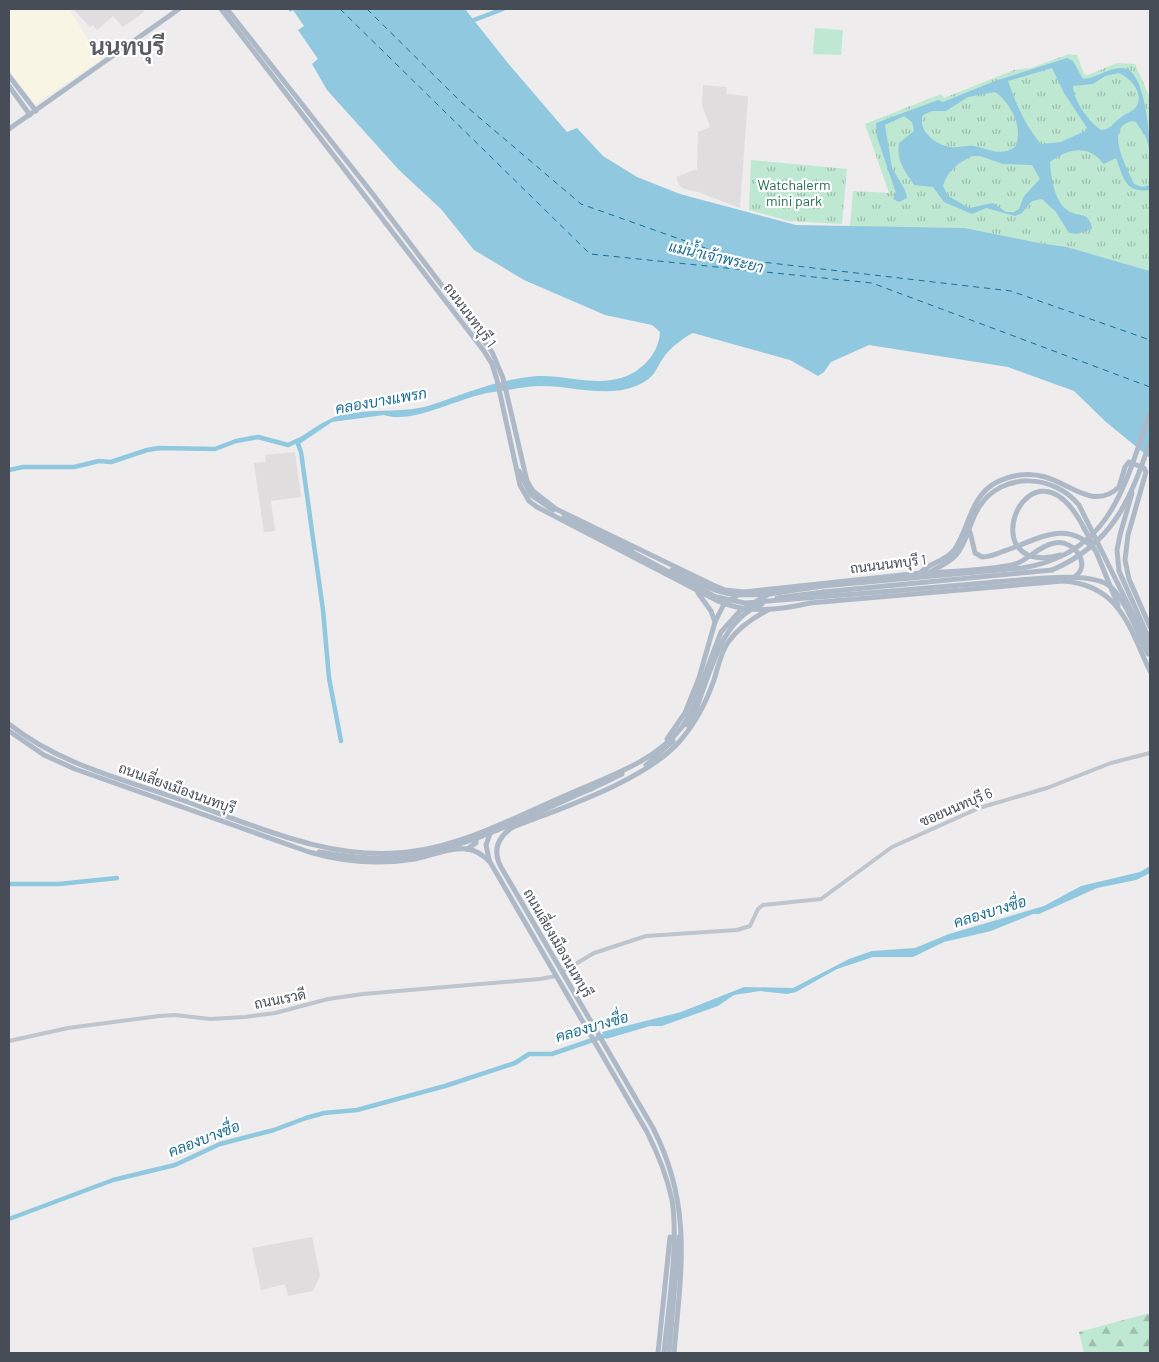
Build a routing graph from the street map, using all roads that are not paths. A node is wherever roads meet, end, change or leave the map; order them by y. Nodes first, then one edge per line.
1 (180, 9) edge
2 (221, 9) edge
3 (227, 9) edge
4 (9, 76) edge
5 (9, 86) edge
6 (36, 111) junction
7 (30, 115) junction
8 (9, 129) edge
9 (504, 394) junction
10 (1150, 412) edge
11 (1150, 442) edge
12 (515, 461) junction
13 (1132, 493) junction
14 (567, 516) junction
15 (970, 532) junction
16 (1096, 551) junction
17 (1068, 553) junction
18 (1052, 570) junction
19 (921, 572) junction
20 (930, 572) junction
21 (700, 579) junction
22 (1063, 580) junction
23 (993, 582) junction
24 (808, 585) junction
25 (694, 589) junction
26 (744, 592) junction
27 (770, 594) junction
28 (810, 602) junction
29 (728, 603) junction
30 (1120, 608) junction
31 (769, 610) junction
32 (714, 626) junction
33 (1150, 627) edge
34 (733, 636) junction
35 (1150, 641) edge
36 (728, 642) junction
37 (1150, 649) edge
38 (1149, 657) edge
39 (1150, 671) edge
40 (702, 686) junction
41 (9, 724) edge
42 (9, 731) edge
43 (660, 747) junction
44 (659, 753) junction
45 (1150, 753) edge
46 (636, 773) junction
47 (493, 826) junction
48 (465, 837) junction
49 (487, 840) junction
50 (497, 845) junction
51 (298, 848) junction
52 (467, 849) junction
53 (490, 862) junction
54 (562, 972) junction
55 (556, 976) junction
56 (9, 1041) edge
57 (681, 1222) junction
58 (672, 1224) junction
59 (674, 1262) junction
60 (658, 1353) edge
61 (664, 1353) edge
62 (669, 1353) edge
63 (674, 1353) edge

1 - 6 main road
2 - 9 main road, ถนนนนทบุรี 1
3 - 9 main road, ถนนนนทบุรี 1
4 - 6 main road
5 - 7 main road
6 - 7 main road
7 - 8 main road
9 - 12 main road, ถนนนนทบุรี 1
9 - 14 main road, ถนนนนทบุรี 1
10 - 17 main road, ถนนเลี่ยงเมืองนนทบุรี, bridge
11 - 13 main road, bridge
12 - 14 main road
12 - 25 main road, ถนนนนทบุรี 1
13 - 18 main road, bridge
13 - 35 main road
14 - 21 main road, ถนนนนทบุรี 1
14 - 23 main road, bridge
14 - 27 main road, bridge
15 - 16 main road
15 - 20 main road, ถนนนนทบุรี 1
15 - 37 main road, ถนนนนทบุรี 1
16 - 17 main road, bridge
16 - 30 main road
17 - 27 main road, ถนนเลี่ยงเมืองนนทบุรี, bridge
18 - 23 main road, bridge
18 - 40 main road, ถนนเลี่ยงเมืองนนทบุรี, bridge
19 - 20 main road, ถนนนนทบุรี 1
19 - 24 main road, ถนนนนทบุรี 1
19 - 33 main road
20 - 22 main road
21 - 26 main road, ถนนนนทบุรี 1
21 - 29 main road, ถนนนนทบุรี 1
22 - 28 main road, ถนนนนทบุรี 1
22 - 30 main road, ถนนนนทบุรี 1
23 - 38 main road, bridge
24 - 26 main road, ถนนนนทบุรี 1
24 - 28 main road
25 - 29 main road, ถนนนนทบุรี 1
25 - 32 main road
26 - 29 main road
27 - 40 main road, ถนนเลี่ยงเมืองนนทบุรี, bridge
28 - 31 main road, ถนนนนทบุรี 1
29 - 31 main road, ถนนนนทบุรี 1
29 - 32 main road, ถนนเลี่ยงเมืองนนทบุรี
29 - 34 main road
30 - 39 main road, ถนนนนทบุรี 1
31 - 34 main road, ถนนเลี่ยงเมืองนนทบุรี
32 - 36 main road
32 - 43 main road, ถนนเลี่ยงเมืองนนทบุรี
34 - 36 main road, ถนนเลี่ยงเมืองนนทบุรี
36 - 46 main road, ถนนเลี่ยงเมืองนนทบุรี
40 - 43 main road, ถนนเลี่ยงเมืองนนทบุรี
40 - 44 main road, ถนนเลี่ยงเมืองนนทบุรี
41 - 48 main road, ถนนเลี่ยงเมืองนนทบุรี
42 - 51 main road, ถนนเลี่ยงเมืองนนทบุรี
43 - 47 main road, ถนนเลี่ยงเมืองนนทบุรี
44 - 46 main road, ถนนเลี่ยงเมืองนนทบุรี
44 - 51 main road, bridge
45 - 54 street, ซอยนนทบุรี 6
46 - 50 main road, ถนนเลี่ยงเมืองนนทบุรี
47 - 48 main road, ถนนเลี่ยงเมืองนนทบุรี
47 - 49 main road
48 - 52 main road
49 - 50 main road
49 - 53 main road, ถนนเลี่ยงเมืองนนทบุรี
50 - 54 main road, ถนนเลี่ยงเมืองนนทบุรี
51 - 52 main road, ถนนเลี่ยงเมืองนนทบุรี
52 - 53 main road, ถนนเลี่ยงเมืองนนทบุรี
53 - 55 main road, ถนนเลี่ยงเมืองนนทบุรี
54 - 57 main road, ถนนเลี่ยงเมืองนนทบุรี
55 - 56 street, ถนนเรวดี
55 - 58 main road, ถนนเลี่ยงเมืองนนทบุรี
57 - 59 main road
57 - 63 main road
58 - 59 main road
58 - 60 main road
59 - 61 main road
59 - 62 main road

